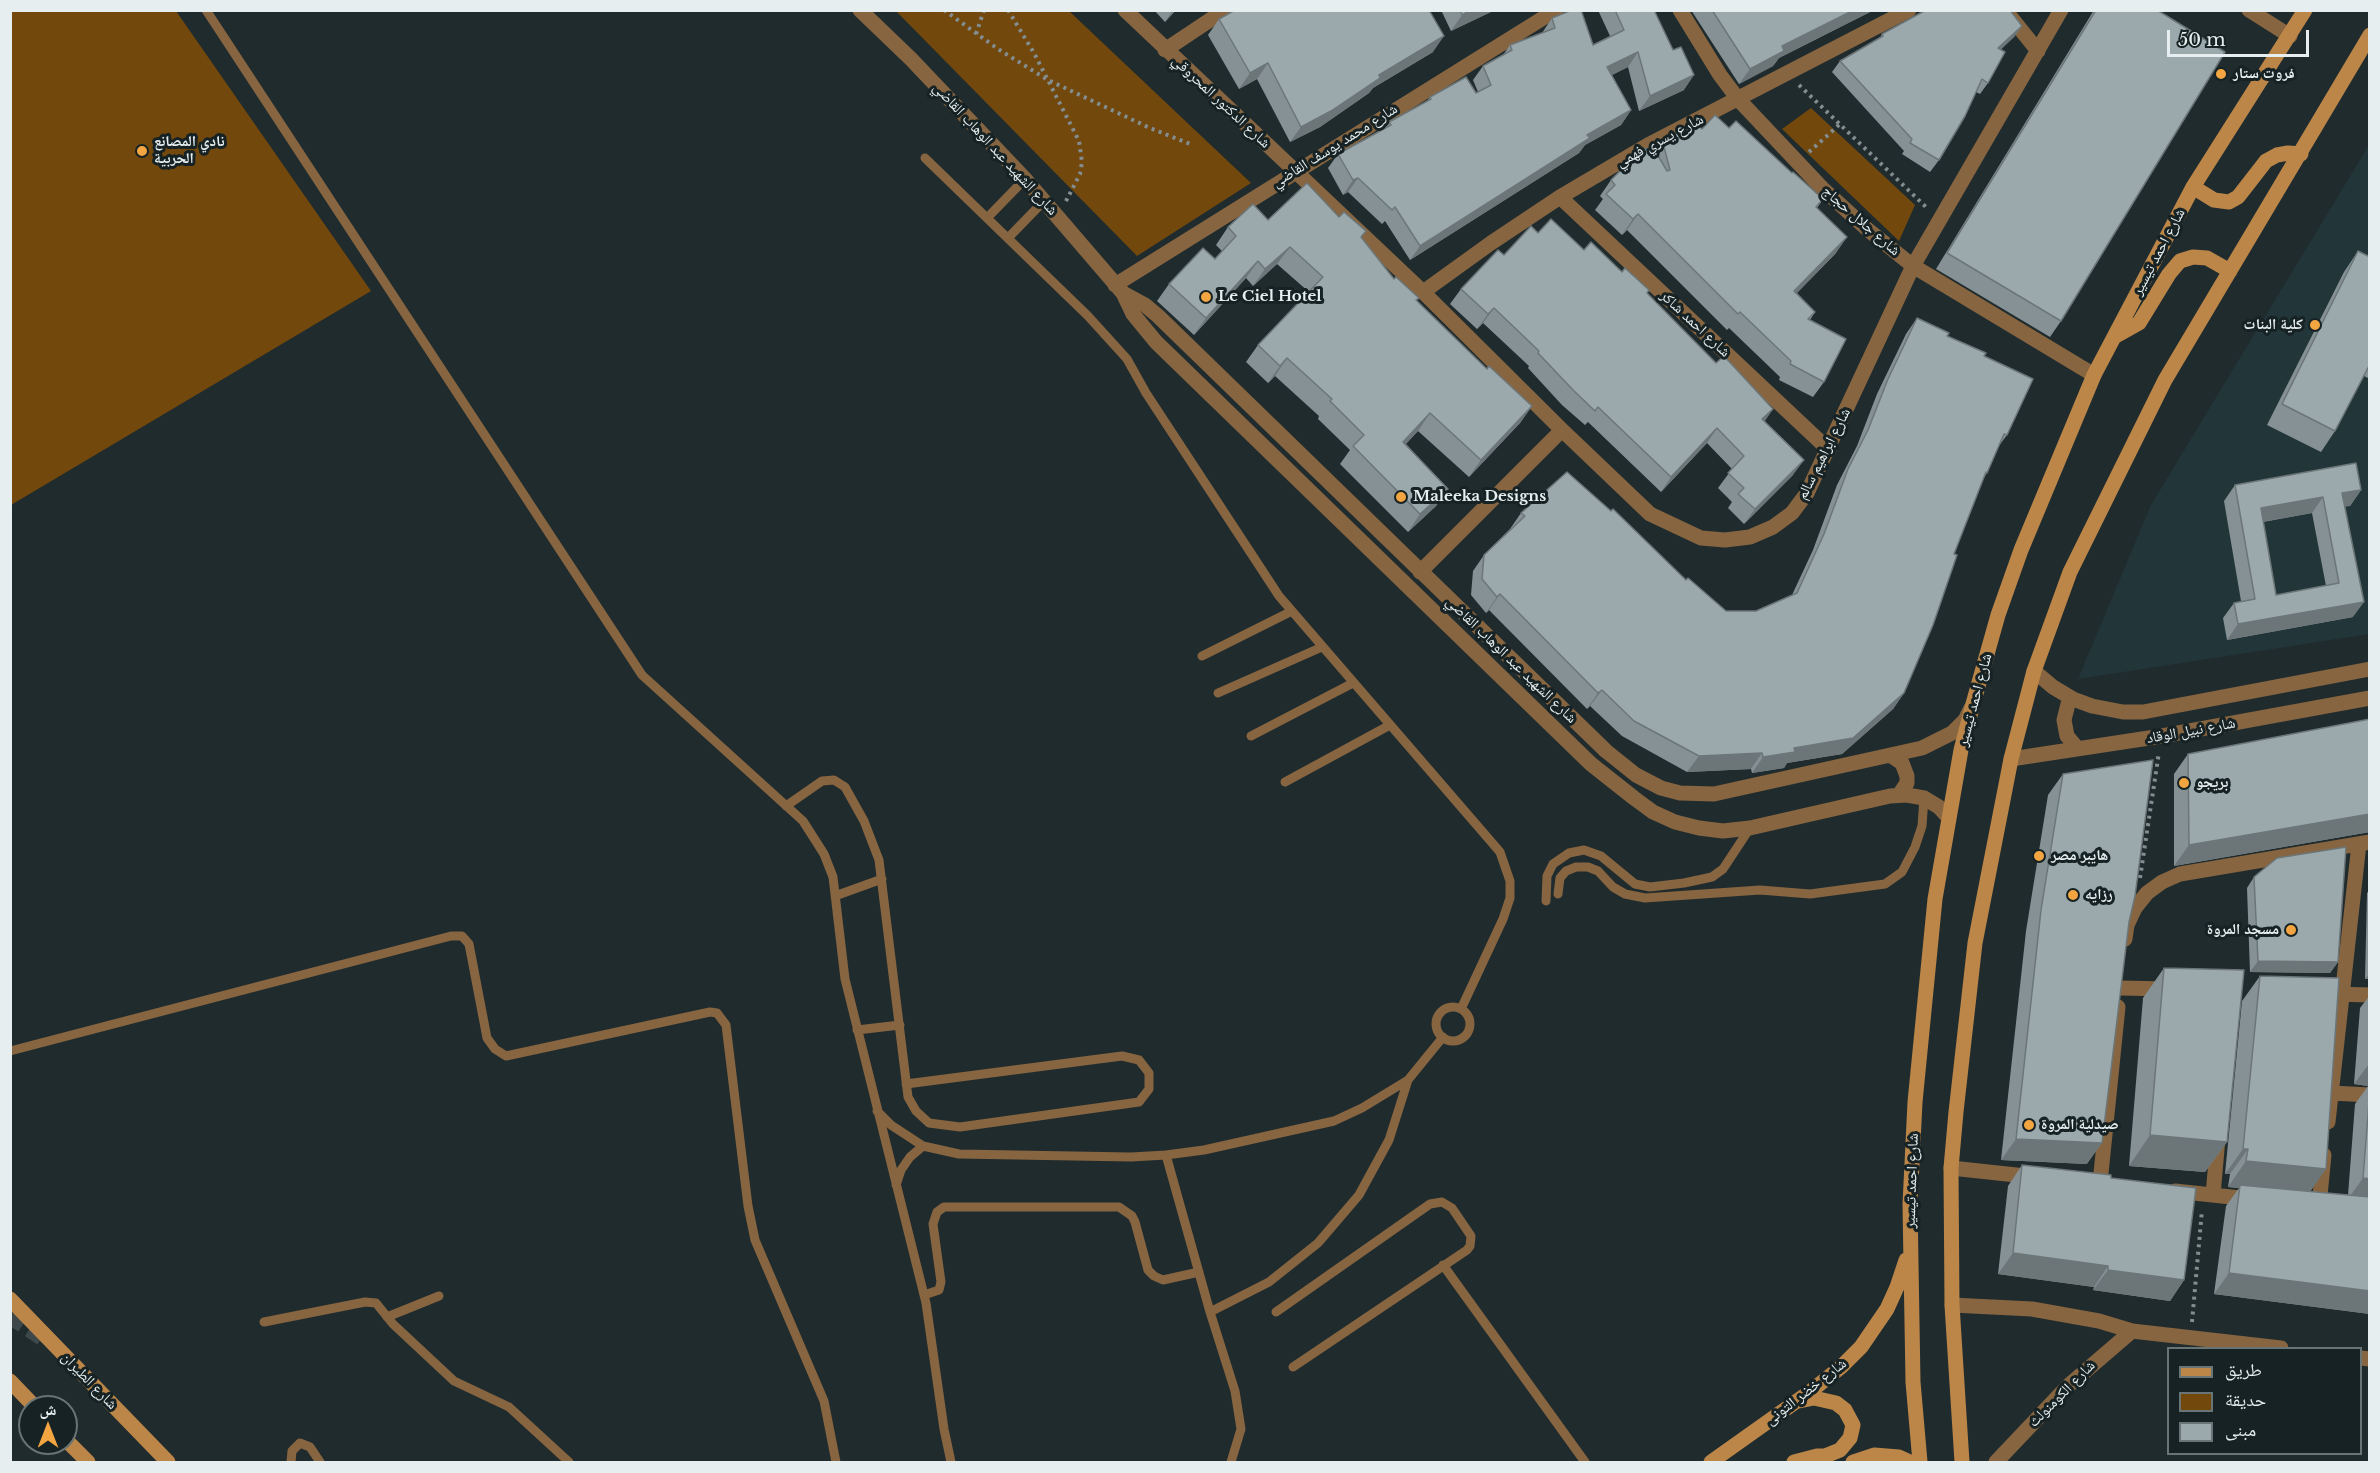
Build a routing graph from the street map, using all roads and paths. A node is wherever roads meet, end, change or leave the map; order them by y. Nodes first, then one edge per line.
1 (206, 10) edge
2 (860, 10) edge
3 (944, 10) edge
4 (984, 10) edge
5 (1008, 10) edge
6 (1125, 10) edge
7 (1225, 10) edge
8 (1556, 10) edge
9 (1680, 10) edge
10 (1909, 10) edge
11 (2005, 10) edge
12 (2061, 10) edge
13 (2249, 10) edge
14 (2305, 10) edge
15 (976, 34) junction
16 (2370, 35) edge
17 (2290, 36) junction
18 (1165, 50) junction
19 (2038, 51) junction
20 (1787, 74) junction
21 (1048, 80) junction
22 (1738, 99) junction
23 (1840, 124) junction
24 (1190, 144) dead end
25 (2301, 154) junction
26 (925, 158) dead end
27 (1797, 163) junction
28 (1295, 171) junction
29 (1025, 180) junction
30 (2193, 187) junction
31 (1560, 197) junction
32 (1044, 201) junction
33 (1058, 217) junction
34 (987, 218) junction
35 (1940, 220) junction
36 (1008, 238) junction
37 (1913, 266) junction
38 (2230, 271) junction
39 (1119, 289) junction
40 (1423, 292) junction
41 (2114, 337) junction
42 (2094, 375) junction
43 (1562, 430) junction
44 (1829, 450) junction
45 (1420, 572) junction
46 (1292, 611) junction
47 (1322, 647) junction
48 (1202, 656) dead end
49 (2370, 669) edge
50 (2034, 672) junction
51 (1353, 683) junction
52 (1218, 693) dead end
53 (2370, 698) edge
54 (2073, 699) junction
55 (1973, 704) junction
56 (1390, 725) junction
57 (1251, 736) dead end
58 (2162, 736) junction
59 (2078, 749) junction
60 (1890, 755) junction
61 (2011, 759) junction
62 (1285, 782) dead end
63 (1899, 795) junction
64 (1924, 798) junction
65 (786, 806) junction
66 (1948, 817) junction
67 (1750, 828) junction
68 (2364, 843) edge
69 (2363, 876) edge
70 (882, 879) junction
71 (1558, 894) dead end
72 (835, 896) junction
73 (1546, 901) dead end
74 (2135, 908) junction
75 (2123, 955) edge
76 (2188, 990) edge
77 (2320, 993) edge
78 (2342, 994) junction
79 (2370, 995) edge
80 (1461, 1009) junction
81 (900, 1025) junction
82 (857, 1030) junction
83 (1443, 1038) junction
84 (10, 1051) edge
85 (1408, 1080) junction
86 (906, 1084) junction
87 (2331, 1093) junction
88 (2370, 1095) edge
89 (877, 1111) junction
90 (2219, 1127) edge
91 (923, 1146) junction
92 (1166, 1155) junction
93 (1952, 1168) junction
94 (2055, 1179) edge
95 (2100, 1183) edge
96 (896, 1185) junction
97 (2157, 1189) edge
98 (2208, 1194) junction
99 (2260, 1200) edge
100 (2339, 1208) edge
101 (1910, 1240) junction
102 (1443, 1265) junction
103 (1199, 1272) junction
104 (924, 1295) junction
105 (439, 1296) dead end
106 (10, 1299) edge
107 (1952, 1305) junction
108 (1210, 1312) junction
109 (1276, 1312) dead end
110 (387, 1317) junction
111 (264, 1322) dead end
112 (2132, 1331) junction
113 (2190, 1337) junction
114 (2274, 1347) edge
115 (1293, 1367) dead end
116 (10, 1381) edge
117 (23, 1395) edge
118 (1793, 1404) junction
119 (1850, 1438) junction
120 (1857, 1461) edge
121 (168, 1462) edge
122 (291, 1462) edge
123 (320, 1462) edge
124 (569, 1462) edge
125 (836, 1462) edge
126 (951, 1462) edge
127 (1231, 1462) edge
128 (1585, 1462) edge
129 (1711, 1462) edge
130 (1794, 1462) edge
131 (1910, 1462) edge
132 (1920, 1462) edge
133 (1962, 1462) edge
134 (1996, 1462) edge

1 - 65 lane
2 - 29 street, شارع الشهيد عبد الوهاب القاضي
3 - 15 path
4 - 15 path
5 - 21 path
6 - 18 street, شارع الدكتور المحروقي
7 - 18 street
8 - 28 street, شارع محمد يوسف القاضي
9 - 22 street, شارع جلال حجاج
10 - 20 street, شارع يسري فهمي
11 - 19 street
12 - 19 street, شارع ابراهيم سالم
13 - 17 street
14 - 17 main road, شارع احمد تيسير
15 - 21 path
16 - 25 main road
17 - 30 main road, شارع احمد تيسير
18 - 28 street, شارع الدكتور المحروقي
19 - 35 street, شارع ابراهيم سالم
20 - 22 street, شارع يسري فهمي
20 - 23 path
21 - 24 path
21 - 33 path
22 - 27 street, شارع جلال حجاج
22 - 31 street, شارع يسري فهمي
23 - 27 path
23 - 35 path
25 - 30 main road
25 - 38 main road
26 - 34 lane
27 - 37 street, شارع جلال حجاج
28 - 39 street, شارع محمد يوسف القاضي
28 - 40 street, شارع الدكتور المحروقي
29 - 32 street, شارع الشهيد عبد الوهاب القاضي
29 - 34 lane
30 - 41 main road, شارع احمد تيسير
31 - 40 street, شارع يسري فهمي
31 - 44 street, شارع احمد شاكر
32 - 33 street, شارع الشهيد عبد الوهاب القاضي
32 - 36 lane
33 - 39 street, شارع الشهيد عبد الوهاب القاضي
34 - 36 lane
35 - 37 street, شارع ابراهيم سالم
36 - 46 lane
37 - 42 street, شارع جلال حجاج
37 - 44 street, شارع ابراهيم سالم
38 - 41 main road
38 - 50 main road
39 - 45 street, شارع الشهيد عبد الوهاب القاضي
39 - 67 street, شارع الشهيد عبد الوهاب القاضي
40 - 43 street, شارع ابراهيم سالم
41 - 42 main road, شارع احمد تيسير
42 - 55 main road, شارع احمد تيسير
43 - 44 street, شارع ابراهيم سالم
43 - 45 street
45 - 60 street, شارع الشهيد عبد الوهاب القاضي
46 - 47 lane
46 - 48 lane
47 - 51 lane
47 - 52 lane
49 - 54 street, شارع نبيل الوقاد
50 - 54 street, شارع نبيل الوقاد
50 - 61 main road
51 - 56 lane
51 - 57 lane
53 - 58 street, شارع نبيل الوقاد
54 - 59 street
55 - 60 street, شارع الشهيد عبد الوهاب القاضي
55 - 66 main road, شارع احمد تيسير
56 - 62 lane
56 - 80 lane
58 - 59 street, شارع نبيل الوقاد
58 - 74 path
59 - 61 street, شارع نبيل الوقاد
60 - 63 street
61 - 93 main road
63 - 64 street, شارع الشهيد عبد الوهاب القاضي
63 - 67 street, شارع الشهيد عبد الوهاب القاضي
64 - 66 street
64 - 71 lane
65 - 70 lane
65 - 72 lane
66 - 101 main road, شارع احمد تيسير
67 - 73 lane
68 - 69 street
68 - 74 street
69 - 78 street
70 - 72 lane
70 - 81 lane
72 - 82 lane
74 - 75 street
76 - 95 street
77 - 78 street
78 - 79 street
78 - 87 street
80 - 83 lane
80 - 83 lane
81 - 82 lane
81 - 86 lane
82 - 89 lane
83 - 85 lane
84 - 125 lane
85 - 92 lane
85 - 108 lane
86 - 86 lane
87 - 88 street
87 - 100 street
89 - 91 lane
89 - 96 lane
90 - 98 street
91 - 92 lane
91 - 96 lane
92 - 103 lane
93 - 94 street
93 - 107 main road
96 - 104 lane
97 - 98 street
98 - 99 street
98 - 113 path
101 - 118 main road, شارع خضر التونى
101 - 132 main road, شارع احمد تيسير
102 - 109 lane
102 - 115 lane
102 - 128 lane
103 - 104 lane
103 - 108 lane
104 - 126 lane
105 - 110 lane
106 - 121 main road, شارع الطيران
107 - 112 street
107 - 133 main road
108 - 127 lane
110 - 111 lane
110 - 124 lane
112 - 113 street
112 - 134 street, شارع الكومنولث
113 - 114 street
116 - 117 main road
118 - 119 main road
118 - 129 main road, شارع خضر التونى
119 - 120 main road
119 - 130 main road
120 - 131 main road
122 - 123 lane

